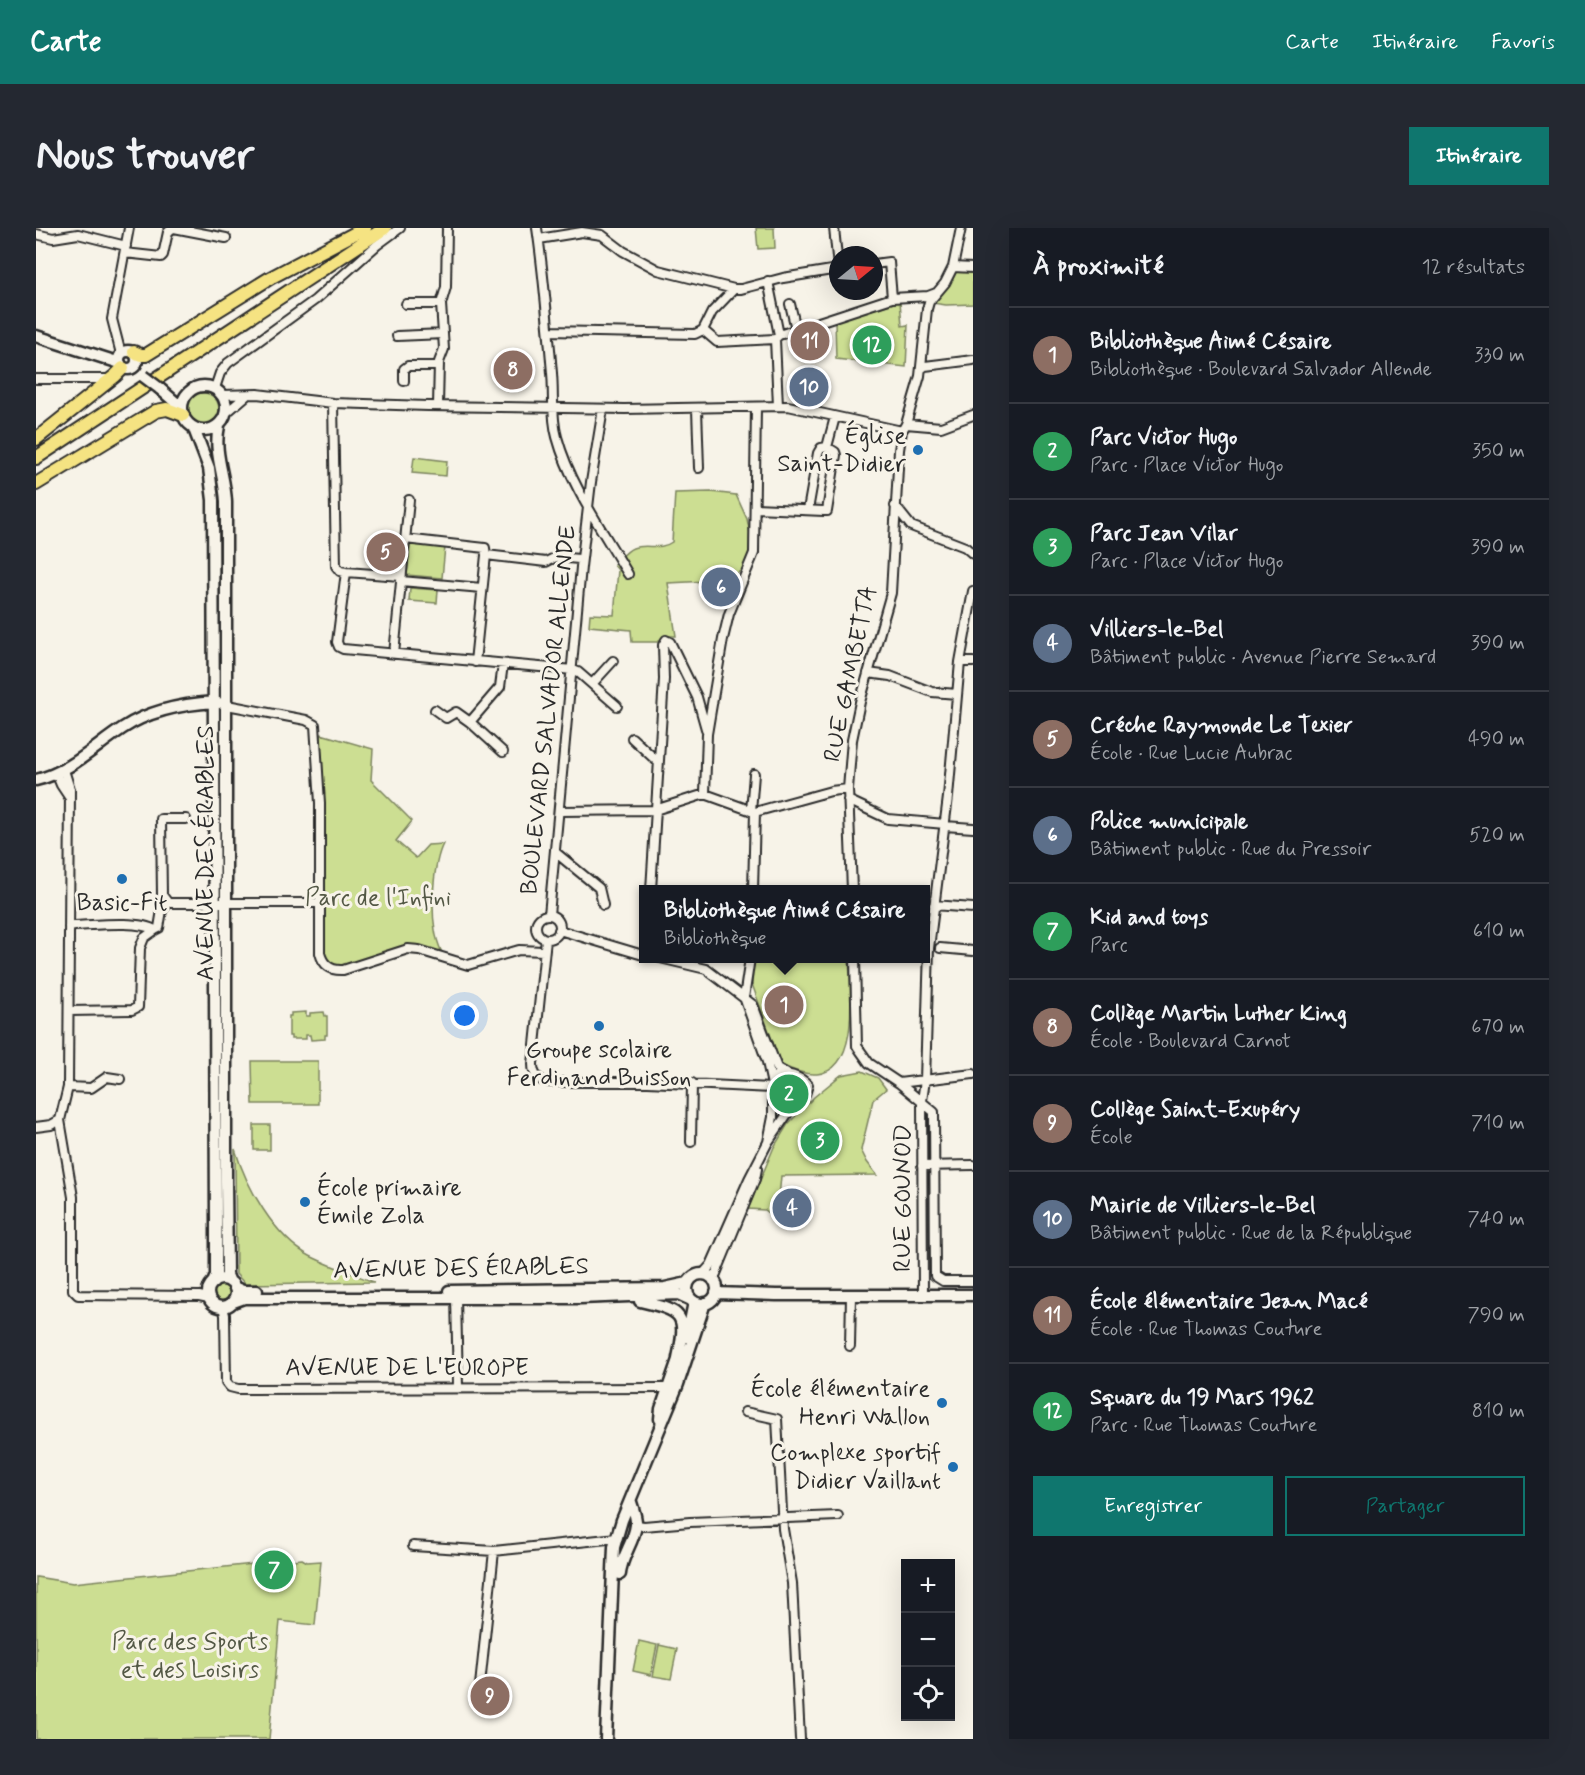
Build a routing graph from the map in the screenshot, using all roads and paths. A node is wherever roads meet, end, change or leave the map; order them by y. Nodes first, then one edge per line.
1 (129, 228) edge
2 (173, 228) edge
3 (365, 228) edge
4 (385, 228) edge
5 (400, 228) edge
6 (447, 228) edge
7 (537, 228) edge
8 (834, 228) edge
9 (961, 228) edge
10 (36, 234) edge
11 (226, 238) dead end
12 (539, 239) junction
13 (836, 246) edge
14 (125, 250) junction
15 (883, 263) edge
16 (953, 267) junction
17 (973, 268) edge
18 (829, 270) edge
19 (768, 281) junction
20 (734, 289) junction
21 (937, 292) junction
22 (892, 298) junction
23 (441, 303) junction
24 (406, 304) dead end
25 (790, 304) dead end
26 (796, 329) junction
27 (703, 330) junction
28 (549, 331) junction
29 (443, 334) junction
30 (36, 336) edge
31 (397, 336) dead end
32 (777, 337) junction
33 (125, 360) junction
34 (973, 360) edge
35 (439, 366) junction
36 (921, 369) junction
37 (36, 379) edge
38 (106, 379) dead end
39 (404, 381) dead end
40 (163, 391) junction
41 (219, 392) junction
42 (188, 393) junction
43 (247, 395) junction
44 (333, 403) junction
45 (438, 406) junction
46 (778, 406) junction
47 (554, 407) junction
48 (756, 407) junction
49 (603, 409) junction
50 (697, 409) junction
51 (183, 412) junction
52 (226, 412) junction
53 (973, 415) edge
54 (835, 417) junction
55 (219, 426) junction
56 (904, 428) junction
57 (194, 429) junction
58 (36, 439) edge
59 (826, 447) junction
60 (36, 458) edge
61 (699, 468) dead end
62 (36, 484) edge
63 (409, 500) dead end
64 (895, 506) junction
65 (755, 508) junction
66 (588, 509) junction
67 (808, 510) junction
68 (894, 524) junction
69 (911, 526) junction
70 (405, 539) junction
71 (973, 554) edge
72 (486, 555) junction
73 (579, 559) dead end
74 (346, 572) junction
75 (628, 574) dead end
76 (401, 578) junction
77 (482, 588) junction
78 (973, 591) edge
79 (394, 654) junction
80 (215, 656) junction
81 (613, 661) dead end
82 (475, 662) junction
83 (960, 662) junction
84 (973, 662) edge
85 (503, 664) junction
86 (573, 670) junction
87 (868, 673) junction
88 (592, 684) junction
89 (957, 694) junction
90 (200, 703) junction
91 (219, 705) junction
92 (617, 706) dead end
93 (435, 710) dead end
94 (470, 722) junction
95 (707, 734) junction
96 (632, 738) dead end
97 (503, 752) dead end
98 (658, 762) junction
99 (754, 774) dead end
100 (61, 775) junction
101 (36, 780) edge
102 (36, 786) edge
103 (848, 789) junction
104 (705, 794) junction
105 (848, 800) junction
106 (655, 810) junction
107 (560, 811) junction
108 (753, 811) junction
109 (186, 819) dead end
110 (945, 825) junction
111 (973, 828) edge
112 (555, 852) junction
113 (651, 885) edge
114 (753, 885) edge
115 (852, 885) edge
116 (168, 903) junction
117 (227, 903) junction
118 (320, 903) junction
119 (214, 904) junction
120 (603, 905) dead end
121 (934, 905) junction
122 (973, 908) edge
123 (549, 915) junction
124 (69, 927) junction
125 (156, 930) junction
126 (559, 930) junction
127 (546, 939) junction
128 (930, 939) edge
129 (940, 948) dead end
130 (544, 951) junction
131 (973, 951) edge
132 (639, 953) edge
133 (681, 963) edge
134 (749, 963) edge
135 (855, 963) edge
136 (929, 963) edge
137 (744, 998) junction
138 (69, 1011) junction
139 (788, 1074) junction
140 (973, 1074) edge
141 (120, 1079) dead end
142 (925, 1080) junction
143 (692, 1083) junction
144 (899, 1083) junction
145 (68, 1088) junction
146 (772, 1088) junction
147 (922, 1101) junction
148 (60, 1120) junction
149 (36, 1127) edge
150 (691, 1142) dead end
151 (768, 1142) junction
152 (758, 1162) junction
153 (973, 1165) edge
154 (922, 1166) junction
155 (935, 1166) junction
156 (702, 1275) junction
157 (713, 1281) junction
158 (973, 1281) edge
159 (213, 1283) junction
160 (688, 1283) junction
161 (232, 1284) junction
162 (716, 1293) junction
163 (851, 1295) junction
164 (923, 1295) junction
165 (973, 1295) edge
166 (456, 1297) junction
167 (209, 1298) junction
168 (580, 1298) junction
169 (697, 1302) junction
170 (228, 1304) junction
171 (850, 1346) dead end
172 (678, 1358) junction
173 (458, 1388) junction
174 (667, 1388) junction
175 (744, 1412) dead end
176 (658, 1429) junction
177 (631, 1502) junction
178 (838, 1516) dead end
179 (623, 1518) junction
180 (783, 1519) junction
181 (636, 1521) junction
182 (617, 1538) junction
183 (413, 1546) dead end
184 (494, 1551) junction
185 (619, 1555) junction
186 (612, 1686) junction
187 (479, 1695) dead end
188 (606, 1739) edge
189 (612, 1739) edge
190 (800, 1739) edge

1 - 14 street
2 - 11 street
2 - 14 street
3 - 33 main road
4 - 60 main road
5 - 41 street
6 - 23 street
7 - 12 street
8 - 13 street
9 - 16 street
10 - 14 street
12 - 20 street
12 - 28 street
14 - 33 street
15 - 22 street
16 - 17 street
16 - 21 street, RUE GAMBETTA
18 - 19 street
19 - 20 street
19 - 32 street
20 - 27 street
21 - 22 street
21 - 36 street, RUE GAMBETTA
22 - 26 street
23 - 24 street
23 - 29 street
25 - 26 street
26 - 32 street
27 - 28 street
27 - 32 street
28 - 47 street
29 - 31 street
29 - 35 street
30 - 33 main road
32 - 46 street
33 - 40 main road, bridge
33 - 58 main road
34 - 36 street
35 - 39 street
35 - 45 street
36 - 56 street, RUE GAMBETTA
37 - 38 street
40 - 42 main road
40 - 51 main road
41 - 42 main road
41 - 43 street
41 - 52 main road
42 - 51 main road
43 - 44 street
43 - 52 street
44 - 45 street
44 - 74 street
45 - 47 street
46 - 48 street
46 - 54 street
47 - 49 street
47 - 66 street
48 - 50 street
48 - 65 street
49 - 50 street
49 - 66 street, BOULEVARD SALVADOR ALLENDE
50 - 61 street
51 - 57 main road
51 - 62 main road
52 - 55 main road
53 - 56 street
54 - 56 street
54 - 59 street
55 - 57 main road
55 - 91 main road, AVENUE DES ÉRABLES
56 - 64 street, RUE GAMBETTA
57 - 80 main road, AVENUE DES ÉRABLES
59 - 67 street
59 - 67 street
63 - 70 street
64 - 68 street, RUE GAMBETTA
64 - 69 street
65 - 67 street
65 - 95 street
66 - 75 street
66 - 86 street, BOULEVARD SALVADOR ALLENDE
68 - 69 street
68 - 87 street, RUE GAMBETTA
69 - 71 street
70 - 72 street
70 - 76 street
72 - 73 street
72 - 77 street
74 - 76 street
74 - 79 street
76 - 77 street
76 - 79 street
77 - 82 street
78 - 83 street, RUE GOUNOD
79 - 82 street
80 - 90 main road
80 - 91 main road, AVENUE DES ÉRABLES
81 - 88 street
82 - 85 street
83 - 84 street
83 - 89 street, RUE GOUNOD
85 - 86 street
85 - 94 street
86 - 88 street
86 - 107 street, BOULEVARD SALVADOR ALLENDE
87 - 89 street
87 - 103 street, RUE GAMBETTA
88 - 92 street
89 - 110 street, RUE GOUNOD
90 - 91 main road
90 - 100 main road
91 - 100 main road
91 - 117 main road, AVENUE DES ÉRABLES
91 - 118 street
91 - 119 main road, AVENUE DES ÉRABLES
93 - 94 street
94 - 97 street
95 - 98 street
95 - 104 street
96 - 98 street
98 - 106 street
99 - 108 street
100 - 101 main road
100 - 102 main road
100 - 124 street
103 - 105 street, RUE GAMBETTA
103 - 108 street
104 - 106 street
104 - 108 street
105 - 110 street
105 - 115 street, RUE GAMBETTA
106 - 107 street
106 - 113 street
107 - 112 street, BOULEVARD SALVADOR ALLENDE
108 - 114 street
109 - 116 street
110 - 111 street
110 - 121 street, RUE GOUNOD
112 - 120 street
112 - 123 street, BOULEVARD SALVADOR ALLENDE
116 - 119 street
116 - 125 street
117 - 118 street
117 - 119 street
117 - 161 main road, AVENUE DES ÉRABLES
118 - 130 street
119 - 159 main road, AVENUE DES ÉRABLES
121 - 122 street
121 - 128 street, RUE GOUNOD
123 - 126 street
123 - 127 street
124 - 125 street
124 - 138 street
125 - 138 street
126 - 127 street
126 - 132 street
127 - 130 street
129 - 131 street
130 - 143 street
133 - 137 street
134 - 137 street
135 - 144 street
136 - 142 street, RUE GOUNOD
137 - 139 street
137 - 146 street
138 - 145 street
139 - 146 street
139 - 151 street
140 - 142 street
141 - 145 street
142 - 144 street
142 - 147 street, RUE GOUNOD
143 - 146 street
143 - 150 street
144 - 147 street
145 - 148 street
146 - 151 street
147 - 154 street, RUE GOUNOD
147 - 155 street
148 - 149 street
148 - 167 street
151 - 152 street
152 - 156 street
152 - 157 street
153 - 155 street
154 - 155 street
154 - 164 street, RUE GOUNOD
155 - 158 street
156 - 157 main road
156 - 160 main road
157 - 162 main road
159 - 161 main road
159 - 167 main road
160 - 161 main road, AVENUE DES ÉRABLES
160 - 169 main road
161 - 170 main road
162 - 163 main road
162 - 169 main road
163 - 164 main road
163 - 171 street
164 - 165 main road
166 - 168 main road, AVENUE DES ÉRABLES
166 - 170 main road, AVENUE DES ÉRABLES
166 - 173 street
167 - 170 main road
168 - 169 main road, AVENUE DES ÉRABLES
168 - 172 main road, AVENUE DES ÉRABLES
169 - 172 main road
169 - 176 main road
170 - 173 street, AVENUE DE L'EUROPE
172 - 174 main road
173 - 174 street, AVENUE DE L'EUROPE
174 - 176 main road
175 - 180 street
176 - 177 main road
177 - 179 main road
177 - 181 main road
178 - 180 street
179 - 181 main road
179 - 182 main road
180 - 181 street
180 - 190 street
181 - 185 main road
182 - 184 street
182 - 185 main road
183 - 184 street
184 - 187 street
185 - 186 main road
186 - 188 main road
186 - 189 main road

